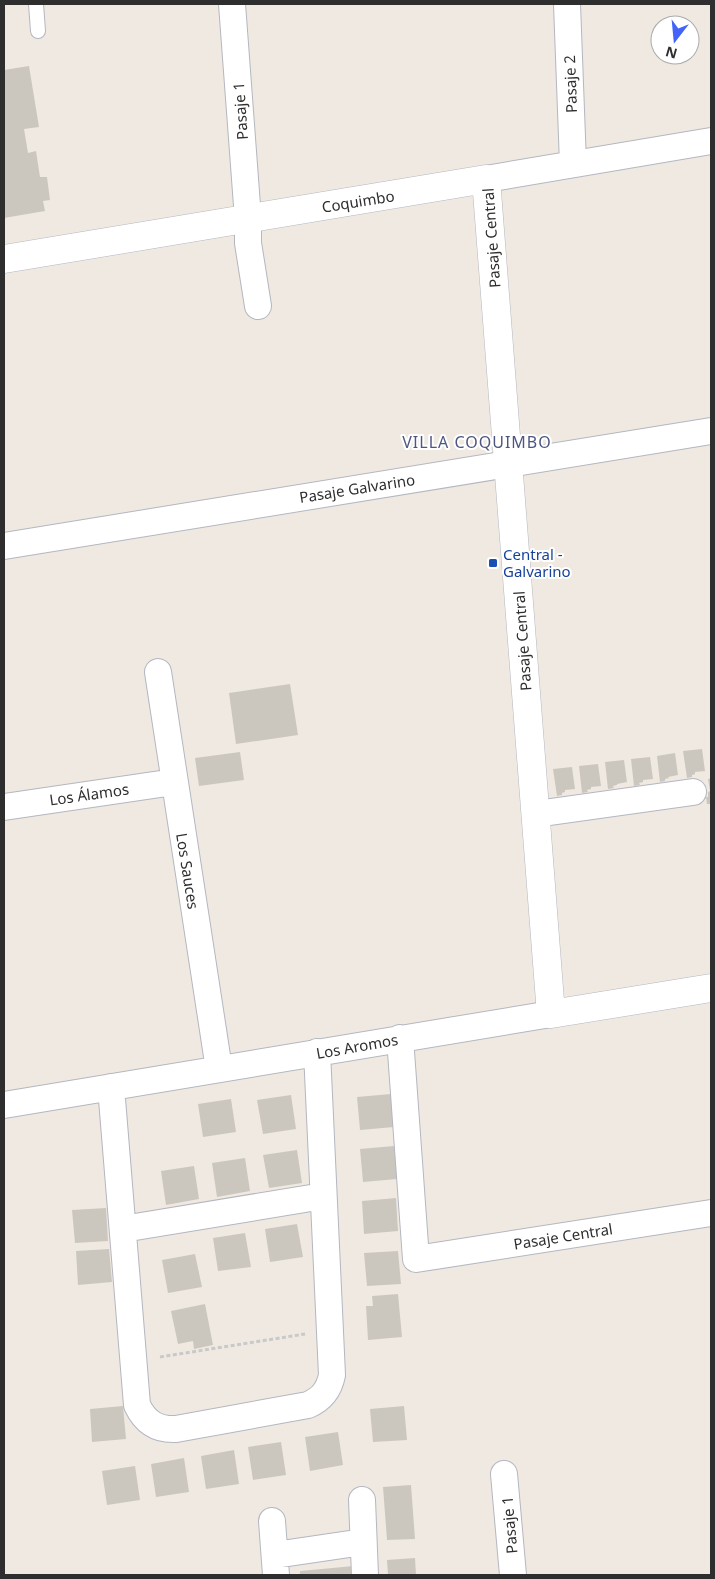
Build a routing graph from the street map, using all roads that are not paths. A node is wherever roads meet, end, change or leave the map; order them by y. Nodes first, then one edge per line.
1 (36, 4) edge
2 (232, 4) edge
3 (566, 4) edge
4 (38, 31) dead end
5 (711, 141) edge
6 (574, 164) junction
7 (486, 179) junction
8 (248, 219) junction
9 (4, 259) edge
10 (258, 306) dead end
11 (711, 431) edge
12 (508, 464) junction
13 (4, 546) edge
14 (158, 672) dead end
15 (174, 782) junction
16 (693, 792) dead end
17 (4, 807) edge
18 (536, 814) junction
19 (711, 988) edge
20 (551, 1014) junction
21 (400, 1038) junction
22 (316, 1052) junction
23 (219, 1069) junction
24 (111, 1087) junction
25 (4, 1104) edge
26 (323, 1196) junction
27 (711, 1213) edge
28 (123, 1229) junction
29 (504, 1474) dead end
30 (362, 1500) dead end
31 (272, 1521) dead end
32 (364, 1542) junction
33 (275, 1565) edge
34 (365, 1575) edge
35 (513, 1575) edge

1 - 4 lane
2 - 8 street, Pasaje 1
3 - 6 street, Pasaje 2
5 - 6 street, Coquimbo
6 - 7 street, Coquimbo
7 - 8 street, Coquimbo
7 - 12 street, Pasaje Central
8 - 9 street, Coquimbo
8 - 10 street, Pasaje 1
11 - 12 street, Pasaje Galvarino
12 - 13 street, Pasaje Galvarino
12 - 18 street, Pasaje Central
14 - 15 street, Los Sauces
15 - 17 street, Los Álamos
15 - 23 street, Los Sauces
16 - 18 street
18 - 20 street, Pasaje Central
19 - 20 street, Los Aromos
20 - 21 street, Los Aromos
21 - 22 street, Los Aromos
21 - 27 street, Pasaje Central
22 - 23 street, Los Aromos
22 - 26 street
23 - 24 street, Los Aromos
24 - 25 street, Los Aromos
24 - 28 street
26 - 28 street
26 - 28 street
29 - 35 street, Pasaje 1
30 - 32 street
31 - 33 street
32 - 33 street
32 - 34 street

